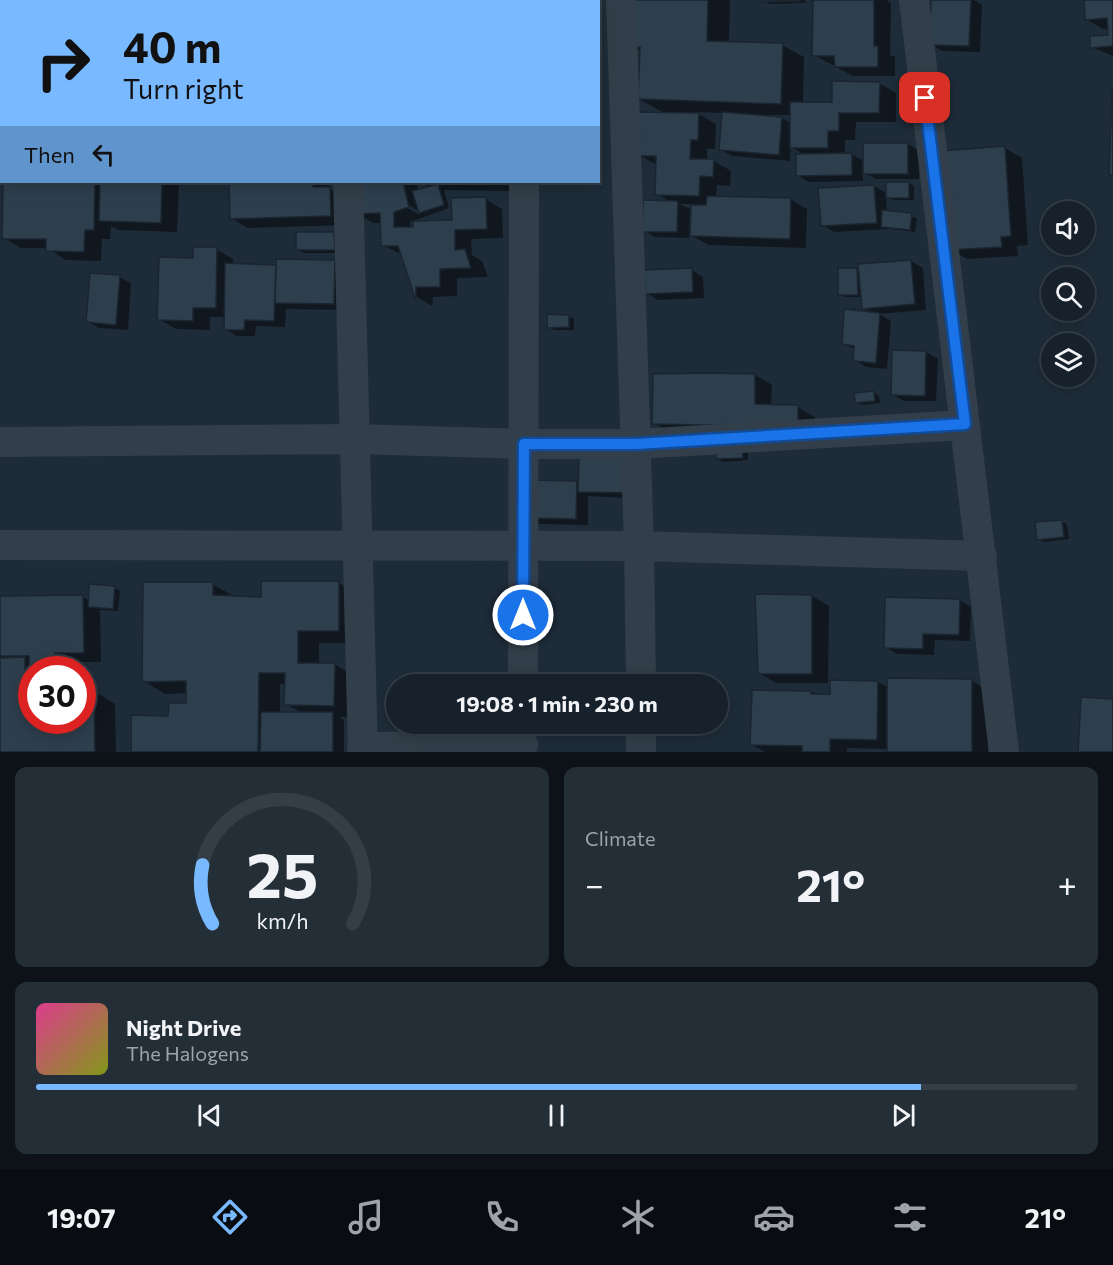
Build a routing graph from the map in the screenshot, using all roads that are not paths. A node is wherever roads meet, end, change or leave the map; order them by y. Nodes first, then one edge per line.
1 (621, 0) edge
2 (914, 0) edge
3 (348, 183) edge
4 (524, 183) edge
5 (965, 424) junction
6 (354, 439) junction
7 (0, 442) edge
8 (524, 444) junction
9 (636, 444) junction
10 (0, 545) edge
11 (523, 546) junction
12 (639, 546) junction
13 (356, 547) junction
14 (982, 556) junction
15 (523, 674) edge
16 (641, 674) edge
17 (641, 734) edge
18 (523, 740) edge
19 (362, 749) edge
20 (641, 752) edge
21 (1004, 752) edge

1 - 9 street
2 - 5 street
3 - 6 street
4 - 8 street
5 - 9 street
5 - 14 street
6 - 7 street
6 - 8 street
6 - 13 street
8 - 9 street
8 - 11 street
9 - 12 street
10 - 13 street
11 - 12 street
11 - 13 street
11 - 15 street
12 - 14 street
12 - 16 street
13 - 19 street
14 - 21 street
17 - 20 street
18 - 19 street

